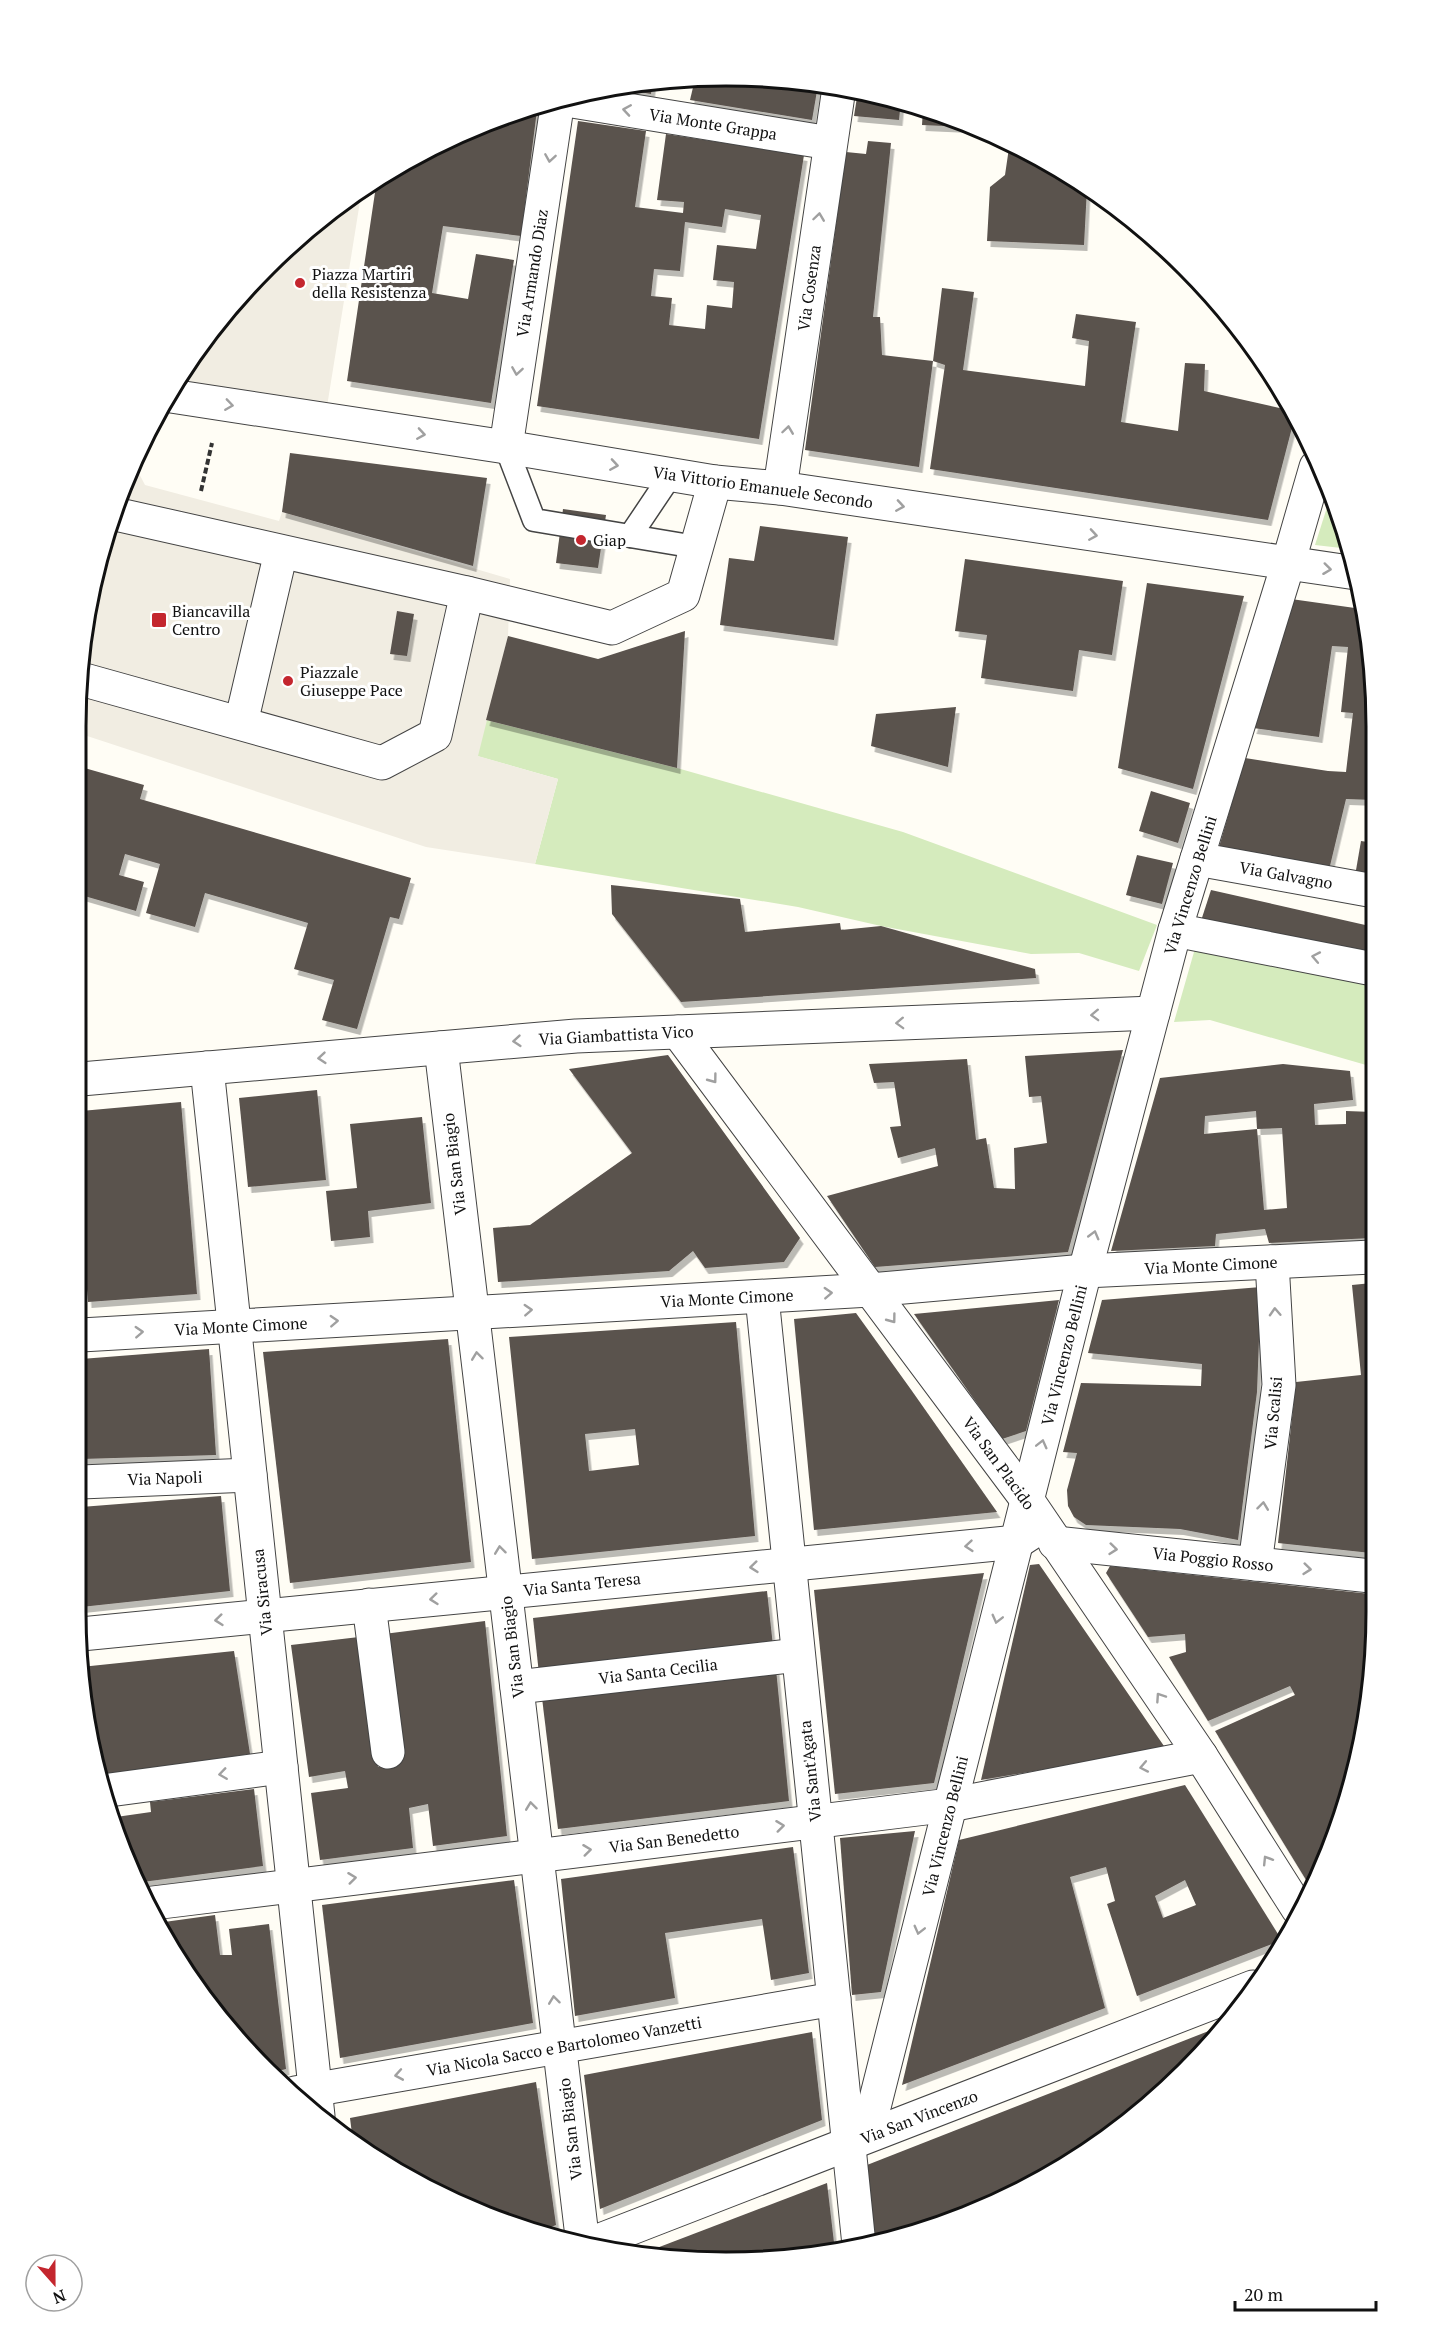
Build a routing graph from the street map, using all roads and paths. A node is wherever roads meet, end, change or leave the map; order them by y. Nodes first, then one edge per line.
1 (838, 96) edge
2 (578, 103) edge
3 (558, 108) edge
4 (830, 143) junction
5 (176, 397) edge
6 (221, 404) junction
7 (506, 447) junction
8 (1314, 474) edge
9 (671, 475) junction
10 (715, 482) junction
11 (780, 488) junction
12 (121, 515) edge
13 (192, 532) junction
14 (630, 536) junction
15 (696, 547) junction
16 (281, 552) junction
17 (1288, 564) junction
18 (1347, 572) edge
19 (467, 593) junction
20 (87, 680) edge
21 (241, 723) junction
22 (1197, 859) junction
23 (1366, 890) edge
24 (1175, 930) junction
25 (1366, 968) edge
26 (1154, 1013) junction
27 (678, 1032) junction
28 (441, 1048) junction
29 (207, 1068) junction
30 (86, 1079) edge
31 (1366, 1257) edge
32 (1272, 1262) junction
33 (1085, 1271) junction
34 (870, 1290) junction
35 (762, 1297) junction
36 (472, 1313) junction
37 (234, 1326) junction
38 (86, 1335) edge
39 (250, 1475) junction
40 (86, 1482) edge
41 (1036, 1528) junction
42 (789, 1563) junction
43 (1256, 1564) junction
44 (1366, 1575) edge
45 (505, 1591) junction
46 (369, 1605) junction
47 (265, 1616) junction
48 (87, 1633) edge
49 (798, 1655) junction
50 (517, 1687) junction
51 (388, 1752) dead end
52 (1201, 1756) junction
53 (281, 1767) junction
54 (111, 1790) edge
55 (950, 1805) junction
56 (816, 1822) junction
57 (537, 1856) junction
58 (294, 1886) junction
59 (156, 1903) edge
60 (1295, 1904) edge
61 (1239, 1992) edge
62 (834, 2000) junction
63 (560, 2047) junction
64 (309, 2097) edge
65 (311, 2099) edge
66 (848, 2144) junction
67 (583, 2235) edge
68 (858, 2237) edge
69 (602, 2239) edge

1 - 4 street, Via Cosenza
4 -> 2 street, Via Monte Grappa
3 -> 7 street, Via Armando Diaz
11 -> 4 street, Via Cosenza
5 - 6 street, Via Vittorio Emanuele Secondo
6 -> 7 street, Via Vittorio Emanuele Secondo
6 - 13 path
7 -> 9 street, Via Vittorio Emanuele Secondo
7 - 14 lane
8 - 17 street, Via Vincenzo Bellini
9 - 10 street, Via Vittorio Emanuele Secondo
9 - 14 lane
10 - 11 street, Via Vittorio Emanuele Secondo
10 - 15 street
11 -> 17 street, Via Vittorio Emanuele Secondo
12 - 13 street
13 - 16 street
14 - 15 lane
15 - 19 street
16 - 19 street
16 - 21 street
17 -> 18 street, Via Vittorio Emanuele Secondo
17 - 22 street, Via Vincenzo Bellini
19 - 21 street
20 - 21 street
22 - 23 street, Via Galvagno
22 - 24 street, Via Vincenzo Bellini
25 -> 24 street
24 - 26 street, Via Vincenzo Bellini
26 -> 27 street, Via Giambattista Vico
33 -> 26 street, Via Vincenzo Bellini
27 -> 28 street, Via Giambattista Vico
27 -> 34 street, Via San Placido
28 -> 29 street, Via Giambattista Vico
28 - 36 street, Via San Biagio
29 - 30 street, Via Giambattista Vico
29 - 37 street, Via Siracusa
31 - 32 street, Via Monte Cimone
32 - 33 street, Via Monte Cimone
43 -> 32 street, Via Scalisi
33 - 34 street, Via Monte Cimone
41 -> 33 street, Via Vincenzo Bellini
35 -> 34 street, Via Monte Cimone
34 -> 41 street, Via San Placido
36 -> 35 street, Via Monte Cimone
35 - 42 street, Via Sant'Agata
37 -> 36 street, Via Monte Cimone
45 -> 36 street, Via San Biagio
38 -> 37 street, Via Monte Cimone
37 - 39 street, Via Siracusa
39 - 40 street, Via Napoli
39 - 47 street, Via Siracusa
41 -> 42 street, Via Santa Teresa
41 -> 43 street, Via Poggio Rosso
52 -> 41 street, Via San Placido
41 -> 55 street, Via Vincenzo Bellini
42 -> 45 street, Via Santa Teresa
42 - 49 street, Via Sant'Agata
43 -> 44 street, Via Poggio Rosso
45 -> 46 street, Via Santa Teresa
45 - 50 street, Via San Biagio
46 - 47 street, Via Santa Teresa
46 - 51 street
47 -> 48 street, Via Santa Teresa
47 - 53 street, Via Siracusa
49 - 50 street, Via Santa Cecilia
49 - 56 street, Via Sant'Agata
57 -> 50 street, Via San Biagio
52 -> 55 street, Via San Benedetto
60 -> 52 street, Via San Placido
53 -> 54 street
53 - 58 street, Via Siracusa
55 - 56 street, Via San Benedetto
55 -> 66 street, Via Vincenzo Bellini
57 -> 56 street, Via San Benedetto
56 - 62 street, Via Sant'Agata
58 -> 57 street, Via San Benedetto
63 -> 57 street, Via San Biagio
58 - 59 street, Via San Benedetto
58 - 64 street, Via Siracusa
61 - 66 street, Via San Vincenzo
62 - 63 street, Via Nicola Sacco e Bartolomeo Vanzetti
62 - 66 street, Via Sant'Agata
63 -> 65 street, Via Nicola Sacco e Bartolomeo Vanzetti
63 - 67 street, Via San Biagio
66 - 68 street, Via Sant'Agata
66 - 69 street, Via San Vincenzo

